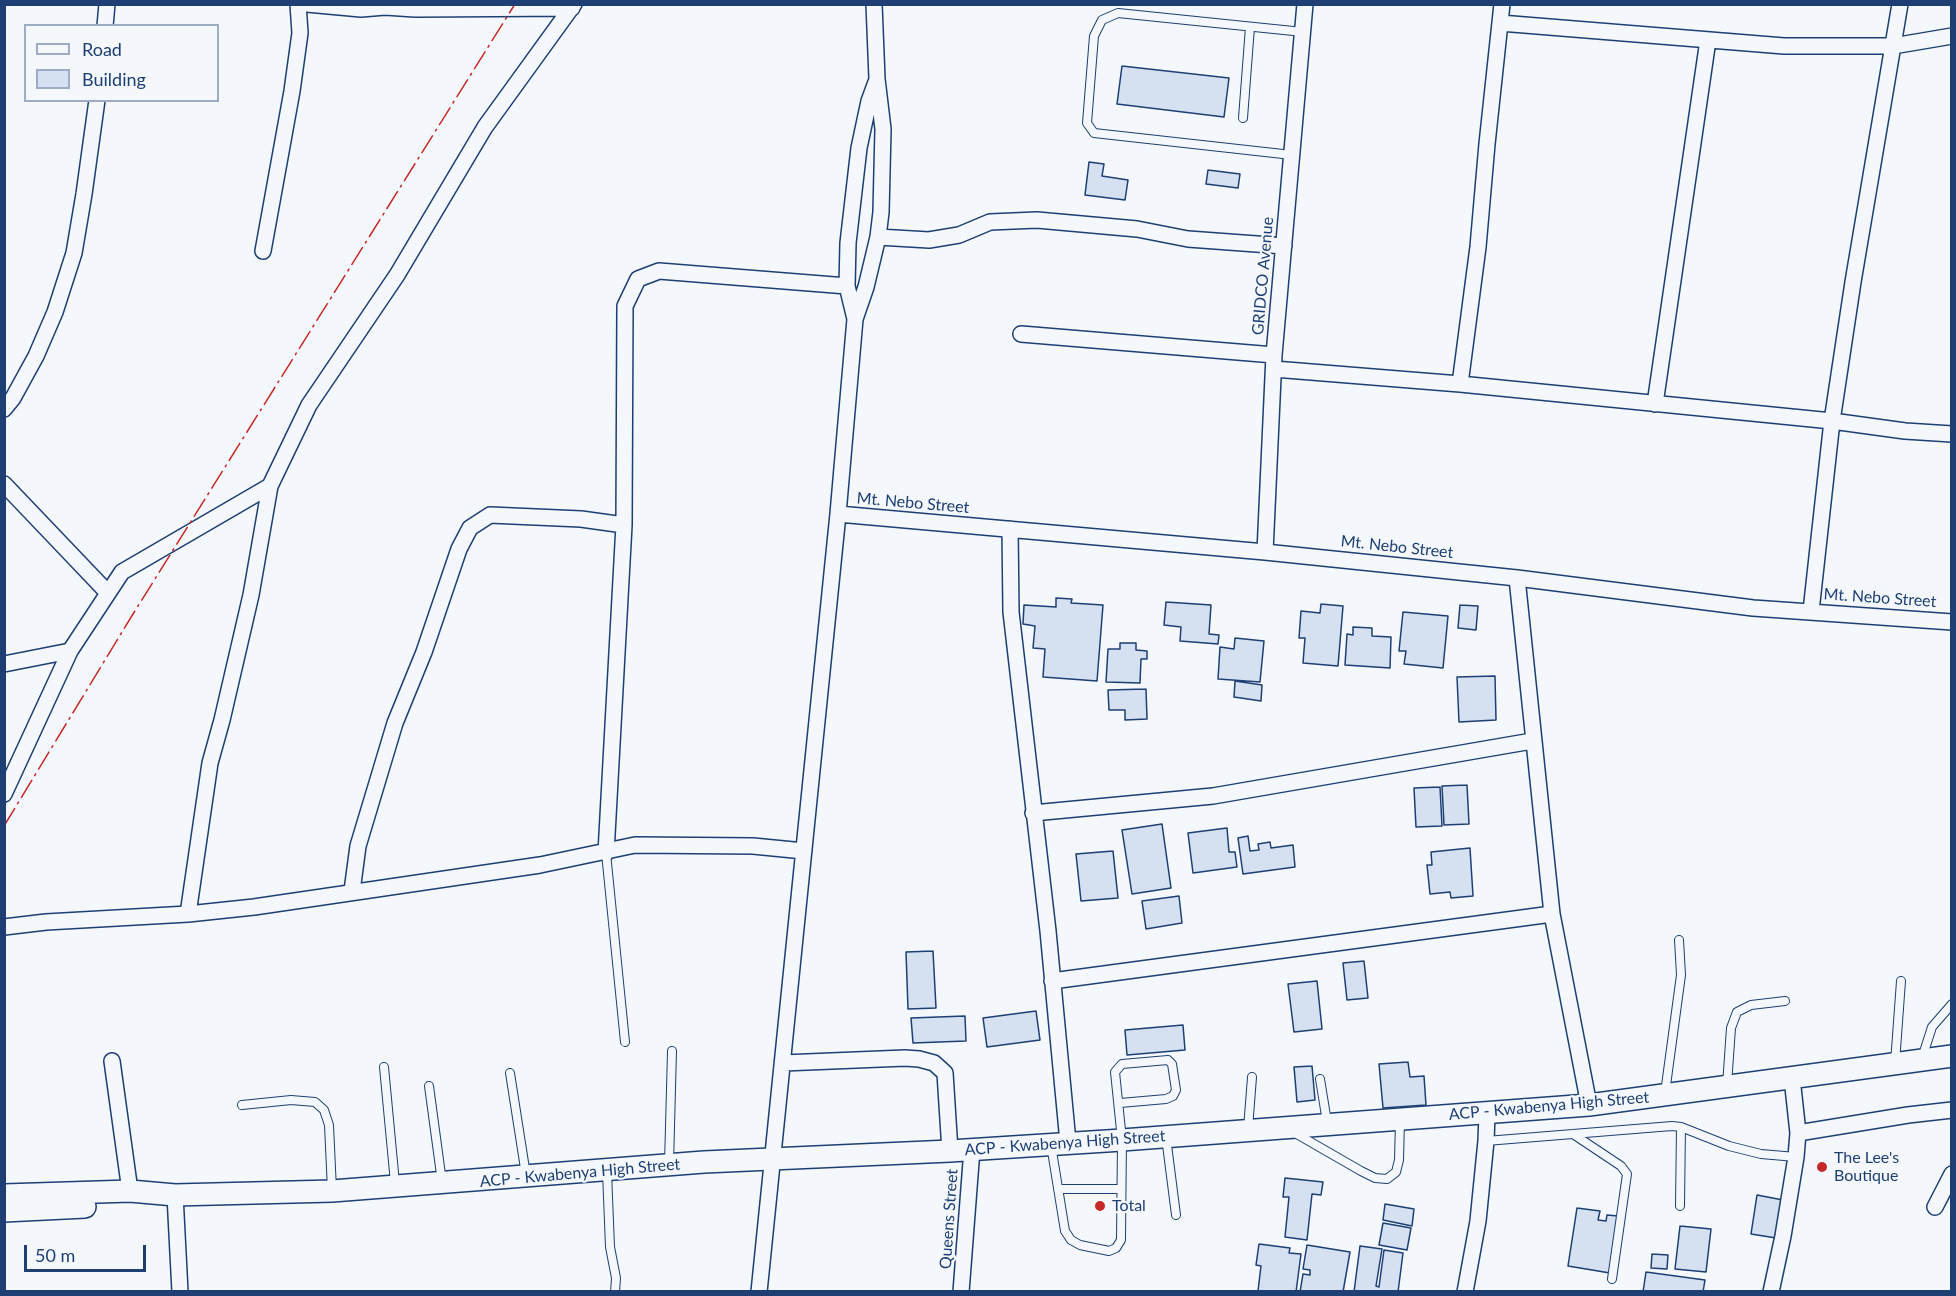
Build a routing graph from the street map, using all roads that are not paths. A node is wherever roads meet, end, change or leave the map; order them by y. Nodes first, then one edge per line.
1 (107, 4) edge
2 (298, 4) edge
3 (307, 4) edge
4 (874, 4) edge
5 (1305, 4) edge
6 (1502, 4) edge
7 (1900, 4) edge
8 (573, 6) edge
9 (1500, 23) junction
10 (105, 24) edge
11 (1251, 27) junction
12 (1303, 32) junction
13 (1952, 36) edge
14 (1707, 40) junction
15 (1893, 46) junction
16 (877, 80) junction
17 (97, 102) edge
18 (1243, 118) dead end
19 (1292, 155) junction
20 (878, 237) junction
21 (1284, 246) junction
22 (263, 251) dead end
23 (847, 286) junction
24 (855, 319) junction
25 (1021, 334) dead end
26 (1274, 362) junction
27 (1460, 384) junction
28 (1655, 404) junction
29 (4, 409) edge
30 (1832, 421) junction
31 (1952, 434) edge
32 (4, 484) edge
33 (270, 486) junction
34 (838, 514) junction
35 (624, 525) junction
36 (1010, 529) junction
37 (1265, 552) junction
38 (1517, 578) junction
39 (108, 593) junction
40 (1811, 611) junction
41 (1952, 622) edge
42 (70, 651) junction
43 (4, 664) edge
44 (1533, 741) junction
45 (4, 794) edge
46 (1033, 813) junction
47 (804, 851) junction
48 (606, 853) junction
49 (352, 891) junction
50 (1552, 914) junction
51 (188, 915) junction
52 (4, 927) edge
53 (1679, 940) dead end
54 (1052, 981) junction
55 (1901, 981) dead end
56 (1785, 1001) dead end
57 (1952, 1004) edge
58 (625, 1042) dead end
59 (672, 1051) dead end
60 (1952, 1056) edge
61 (1922, 1060) junction
62 (112, 1061) dead end
63 (783, 1063) junction
64 (1895, 1063) junction
65 (384, 1067) dead end
66 (510, 1072) dead end
67 (1252, 1077) dead end
68 (1792, 1078) junction
69 (1320, 1079) dead end
70 (429, 1086) dead end
71 (1727, 1087) junction
72 (1665, 1095) junction
73 (1120, 1102) junction
74 (242, 1104) dead end
75 (1589, 1105) junction
76 (1952, 1110) edge
77 (1487, 1114) junction
78 (1400, 1118) junction
79 (1327, 1124) junction
80 (1284, 1127) junction
81 (1681, 1127) junction
82 (1248, 1130) junction
83 (1798, 1133) junction
84 (1573, 1134) junction
85 (1166, 1136) junction
86 (1122, 1140) junction
87 (1486, 1141) junction
88 (1060, 1143) junction
89 (972, 1149) junction
90 (950, 1151) junction
91 (1796, 1157) junction
92 (773, 1159) junction
93 (669, 1165) junction
94 (606, 1170) junction
95 (1952, 1174) edge
96 (526, 1177) junction
97 (443, 1184) junction
98 (396, 1188) junction
99 (1121, 1189) junction
100 (1058, 1190) junction
101 (130, 1191) junction
102 (332, 1191) junction
103 (4, 1195) edge
104 (175, 1195) junction
105 (1680, 1206) dead end
106 (1935, 1207) dead end
107 (4, 1211) edge
108 (1176, 1215) dead end
109 (1612, 1279) dead end
110 (180, 1292) edge
111 (615, 1292) edge
112 (759, 1292) edge
113 (961, 1292) edge
114 (1465, 1292) edge
115 (1771, 1292) edge

1 - 10 street
2 - 22 street
3 - 8 street
4 - 16 street
5 - 12 street, GRIDCO Avenue
6 - 9 street
7 - 15 street
8 - 33 street
9 - 14 street
9 - 27 street
11 - 12 lane
11 - 18 lane
11 - 19 lane
12 - 19 street, GRIDCO Avenue
13 - 15 street
14 - 15 street
14 - 28 street
15 - 30 street
16 - 20 street
16 - 23 street
17 - 29 street
19 - 21 street, GRIDCO Avenue
20 - 21 street
20 - 24 street
21 - 26 street, GRIDCO Avenue
23 - 24 street
23 - 35 street
24 - 34 street
25 - 26 street
26 - 27 street
26 - 37 street, GRIDCO Avenue
27 - 28 street
28 - 30 street
30 - 31 street
30 - 40 street
32 - 39 street
33 - 39 street
33 - 51 street
34 - 36 street, Mt. Nebo Street
34 - 47 street
35 - 48 street
35 - 49 street
36 - 37 street, Mt. Nebo Street
36 - 46 street
37 - 38 street, Mt. Nebo Street
38 - 40 street, Mt. Nebo Street
38 - 44 street
39 - 42 street
40 - 41 street, Mt. Nebo Street
42 - 43 street
42 - 45 street
44 - 46 street
44 - 50 street
46 - 54 street
47 - 48 street
47 - 63 street
48 - 49 street
48 - 58 lane
49 - 51 street
50 - 54 street
50 - 75 street
51 - 52 street
53 - 72 lane
54 - 88 street
55 - 64 lane
56 - 71 lane
57 - 61 lane
59 - 93 lane
60 - 61 main road, ACP - Kwabenya High Street
61 - 64 main road, ACP - Kwabenya High Street
62 - 101 street
63 - 90 street
63 - 92 street
64 - 68 main road, ACP - Kwabenya High Street
65 - 98 lane
66 - 96 lane
67 - 82 lane
68 - 71 main road, ACP - Kwabenya High Street
68 - 83 street
69 - 79 lane
70 - 97 lane
71 - 72 main road, ACP - Kwabenya High Street
72 - 75 main road, ACP - Kwabenya High Street
73 - 73 lane
73 - 86 lane
74 - 102 lane
75 - 77 main road, ACP - Kwabenya High Street
76 - 83 street
77 - 78 main road, ACP - Kwabenya High Street
77 - 87 street
78 - 79 main road, ACP - Kwabenya High Street
78 - 80 lane
79 - 80 main road, ACP - Kwabenya High Street
80 - 82 main road, ACP - Kwabenya High Street
81 - 84 lane
81 - 91 lane
81 - 105 lane
82 - 85 main road, ACP - Kwabenya High Street
83 - 91 street
84 - 87 lane
84 - 109 lane
85 - 86 main road, ACP - Kwabenya High Street
85 - 108 lane
86 - 88 main road, ACP - Kwabenya High Street
86 - 99 lane
87 - 114 street
88 - 89 main road, ACP - Kwabenya High Street
88 - 100 lane
89 - 90 main road, ACP - Kwabenya High Street
89 - 113 street, Queens Street
90 - 92 main road, ACP - Kwabenya High Street
91 - 115 street
92 - 93 main road, ACP - Kwabenya High Street
92 - 112 street
93 - 94 main road, ACP - Kwabenya High Street
94 - 96 main road, ACP - Kwabenya High Street
94 - 111 lane
95 - 106 street
96 - 97 main road, ACP - Kwabenya High Street
97 - 98 main road, ACP - Kwabenya High Street
98 - 102 main road, ACP - Kwabenya High Street
99 - 100 lane
99 - 100 lane
101 - 103 main road
101 - 104 main road
102 - 104 main road, ACP - Kwabenya High Street
104 - 107 main road
104 - 110 street

